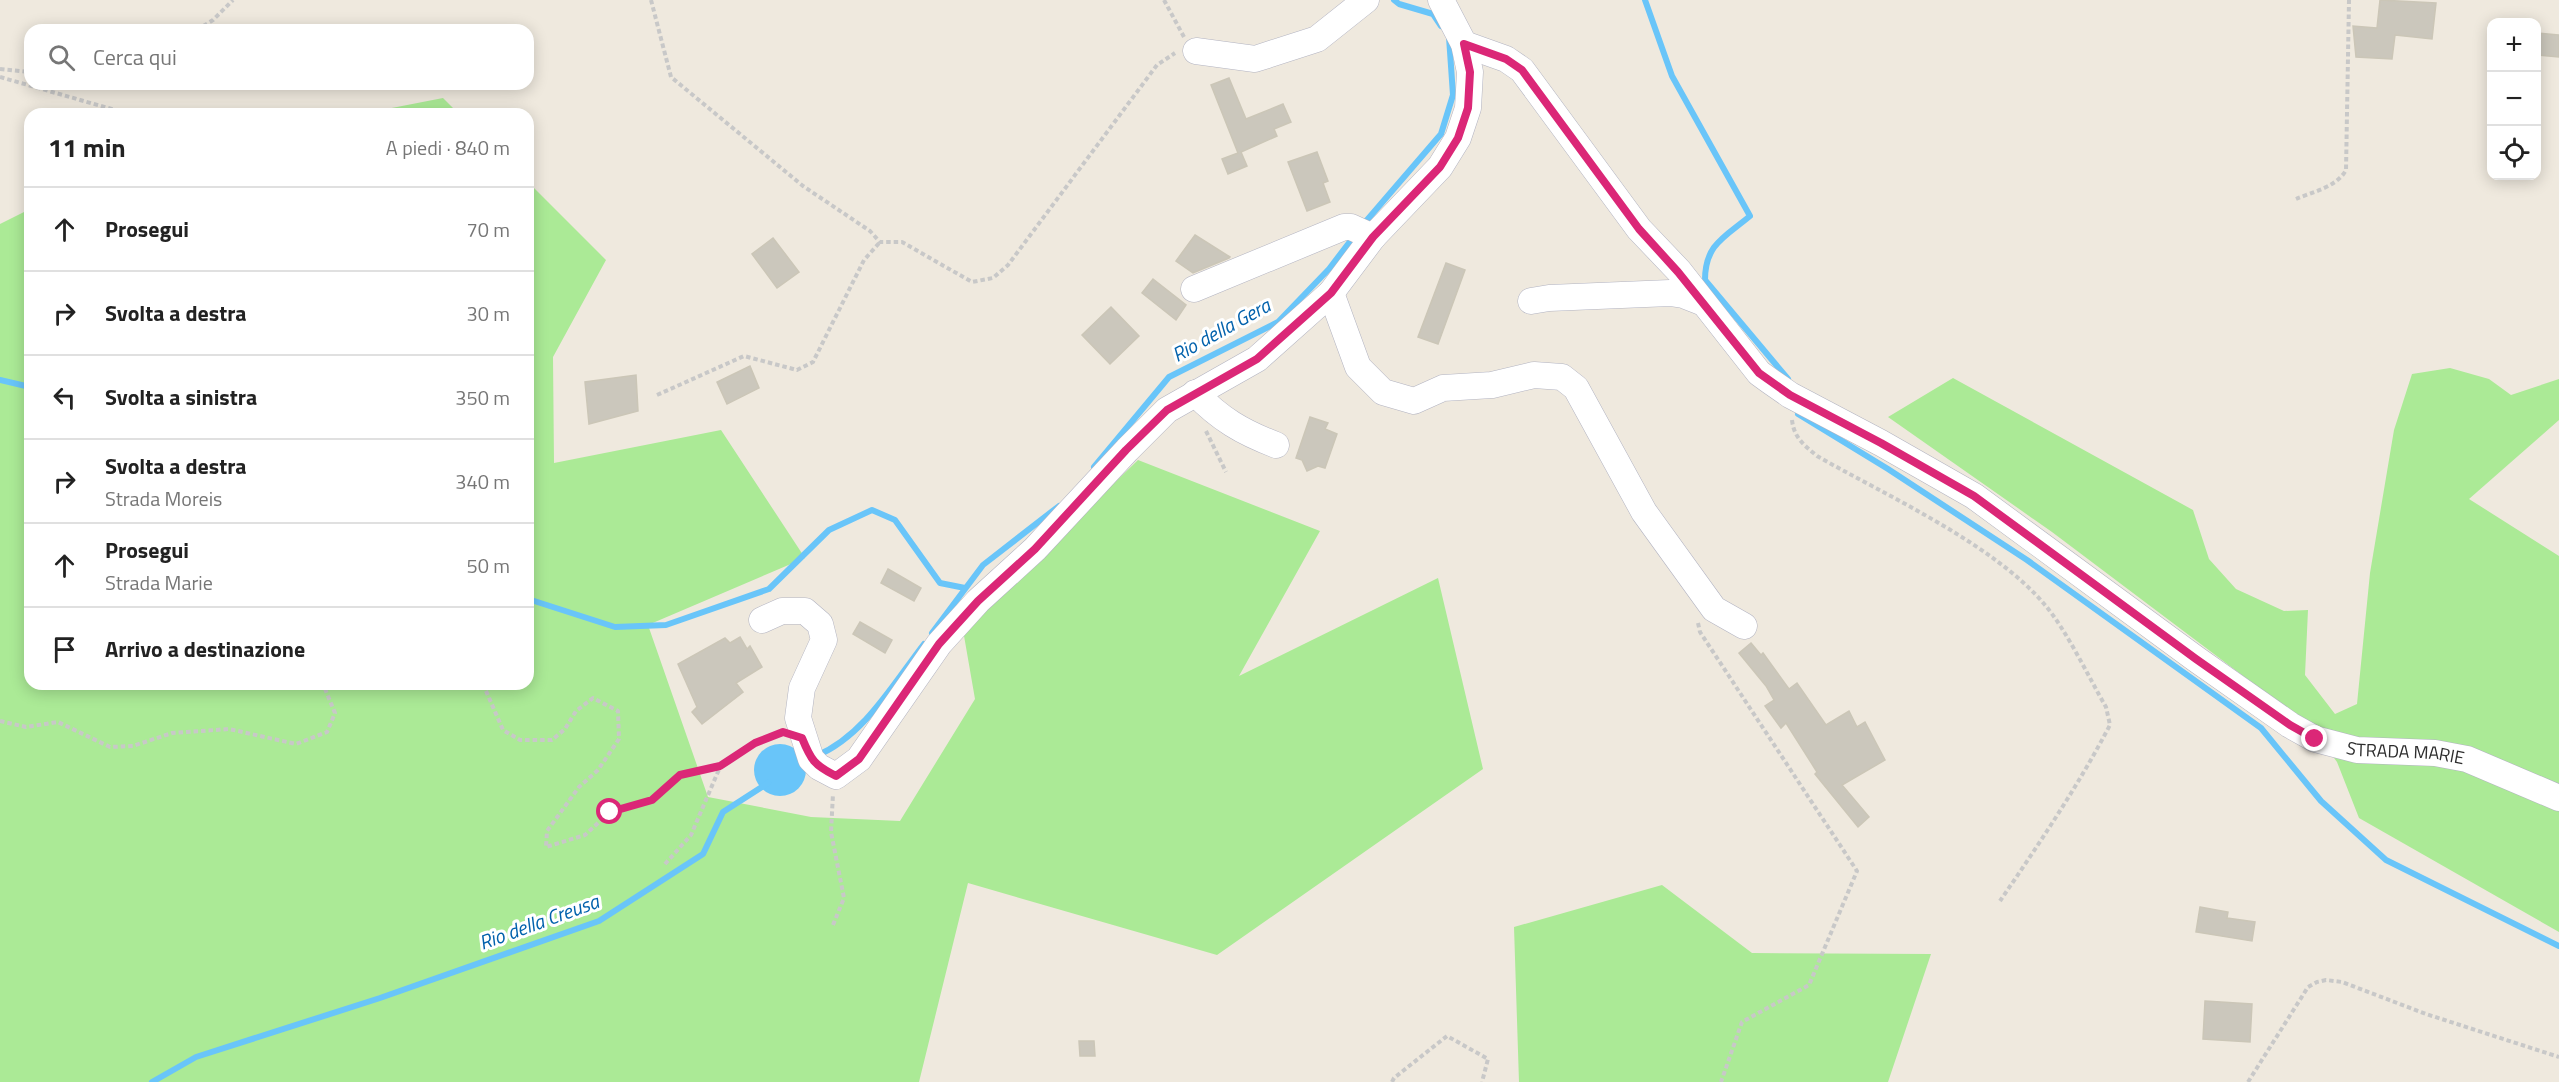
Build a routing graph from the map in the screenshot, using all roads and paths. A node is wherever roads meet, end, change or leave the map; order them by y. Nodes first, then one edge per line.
1 (233, 0) edge
2 (651, 0) edge
3 (1164, 0) edge
4 (1366, 0) edge
5 (1441, 0) edge
6 (2349, 0) edge
7 (207, 24) edge
8 (1464, 44) junction
9 (1196, 51) junction
10 (0, 69) edge
11 (24, 71) edge
12 (0, 77) edge
13 (24, 84) edge
14 (45, 90) edge
15 (108, 108) edge
16 (2296, 200) dead end
17 (1362, 232) junction
18 (880, 242) junction
19 (1194, 289) dead end
20 (1331, 293) junction
21 (1531, 301) dead end
22 (1701, 302) junction
23 (1195, 393) junction
24 (657, 395) dead end
25 (1790, 395) junction
26 (1276, 445) dead end
27 (762, 620) dead end
28 (1698, 621) dead end
29 (1744, 626) dead end
30 (325, 690) edge
31 (486, 690) edge
32 (0, 721) edge
33 (802, 738) junction
34 (720, 766) junction
35 (836, 776) junction
36 (2559, 798) edge
37 (665, 864) dead end
38 (2000, 901) dead end
39 (833, 925) dead end
40 (2559, 1057) edge
41 (1392, 1082) edge
42 (1482, 1082) edge
43 (1721, 1082) edge
44 (2248, 1082) edge

1 - 7 path
2 - 18 path
3 - 9 path
4 - 9 street
5 - 8 street
6 - 16 path
8 - 17 street
8 - 22 street, STRADA MARIE
9 - 18 path
10 - 11 path
12 - 13 path
14 - 15 path
17 - 19 street
17 - 20 street
18 - 24 path
20 - 23 street
20 - 29 street
21 - 22 street
22 - 25 street, STRADA MARIE
23 - 26 street
23 - 35 street
25 - 36 street, STRADA MARIE
25 - 38 path
27 - 33 street
28 - 43 path
30 - 32 path
31 - 34 path
33 - 34 path
33 - 35 street
34 - 37 path
35 - 39 path
40 - 44 path
41 - 42 path

